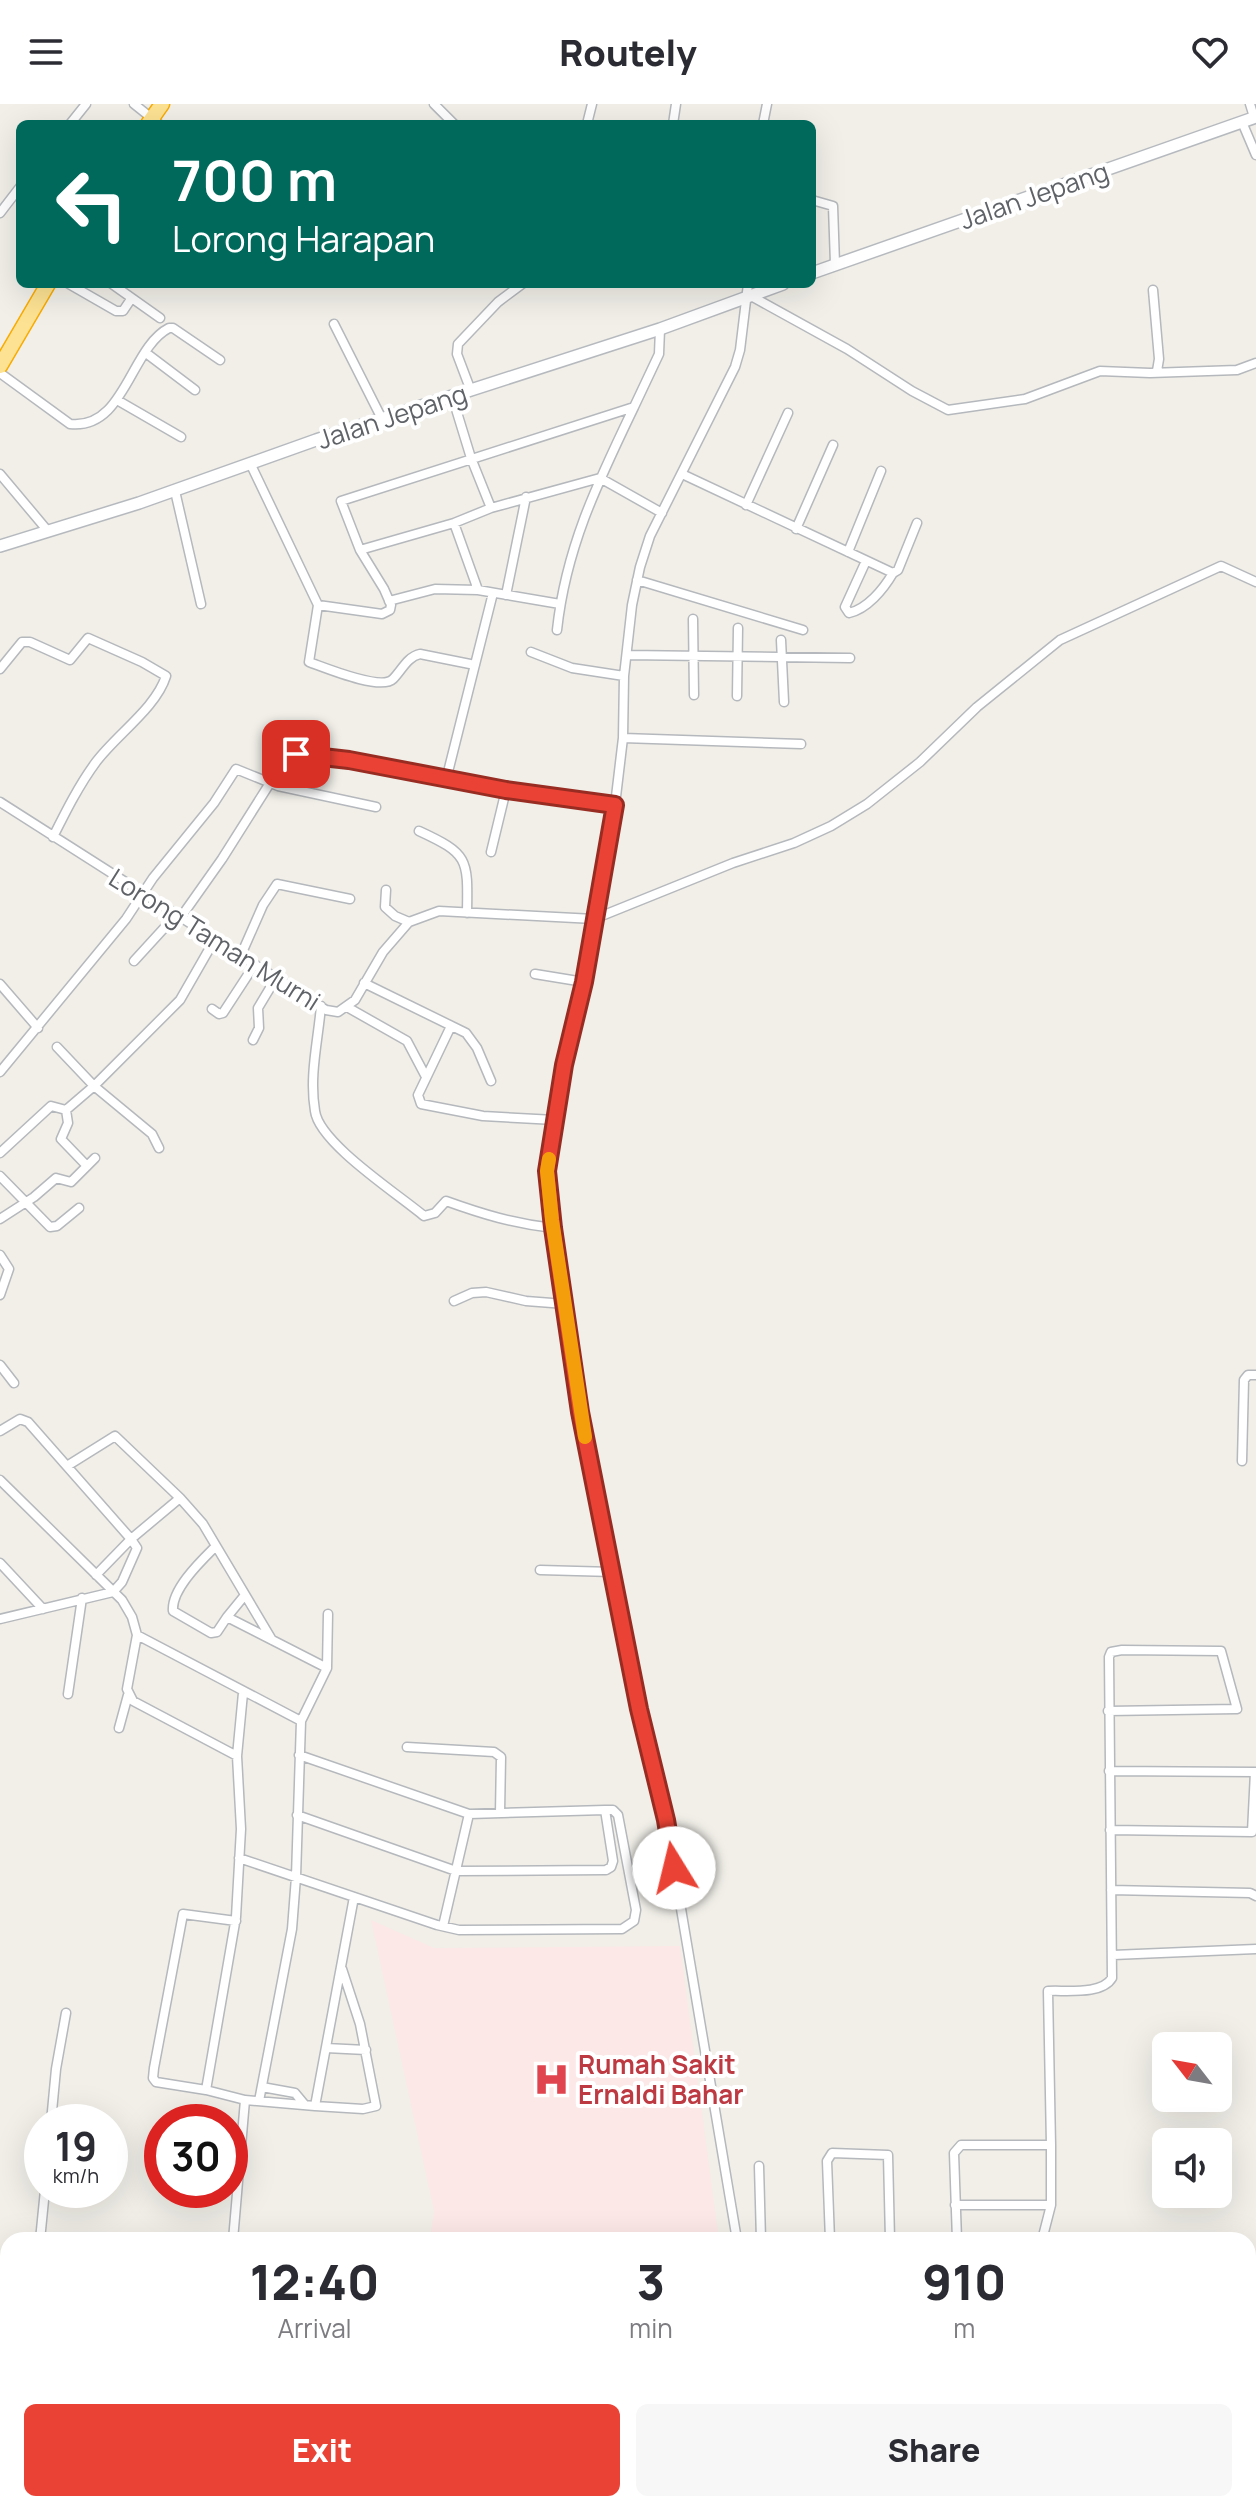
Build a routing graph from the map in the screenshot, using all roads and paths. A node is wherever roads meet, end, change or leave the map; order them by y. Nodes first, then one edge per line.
1 (86, 104) edge
2 (134, 104) edge
3 (434, 104) edge
4 (1250, 104) edge
5 (1255, 117) edge
6 (73, 120) edge
7 (151, 120) edge
8 (450, 120) edge
9 (1242, 122) junction
10 (1256, 155) edge
11 (16, 192) edge
12 (816, 201) edge
13 (0, 213) edge
14 (835, 264) junction
15 (816, 271) edge
16 (46, 288) edge
17 (76, 288) edge
18 (117, 288) edge
19 (508, 288) edge
20 (1153, 290) dead end
21 (749, 293) edge
22 (131, 299) junction
23 (160, 318) dead end
24 (334, 324) dead end
25 (660, 329) junction
26 (146, 353) junction
27 (220, 360) dead end
28 (1256, 363) edge
29 (0, 366) edge
30 (1157, 371) junction
31 (0, 373) edge
32 (195, 390) dead end
33 (471, 391) junction
34 (452, 396) junction
35 (117, 400) junction
36 (634, 407) junction
37 (788, 413) dead end
38 (382, 419) junction
39 (181, 437) dead end
40 (833, 445) dead end
41 (471, 458) junction
42 (251, 465) junction
43 (881, 471) dead end
44 (0, 474) edge
45 (682, 474) junction
46 (600, 478) junction
47 (175, 491) junction
48 (526, 497) junction
49 (746, 505) junction
50 (491, 508) junction
51 (662, 513) junction
52 (454, 523) junction
53 (917, 523) dead end
54 (796, 529) junction
55 (47, 530) junction
56 (0, 546) edge
57 (360, 550) junction
58 (848, 552) junction
59 (866, 561) junction
60 (893, 573) junction
61 (637, 580) junction
62 (1256, 582) edge
63 (478, 590) junction
64 (493, 593) junction
65 (506, 595) junction
66 (389, 601) junction
67 (201, 604) dead end
68 (560, 604) junction
69 (318, 605) junction
70 (693, 619) dead end
71 (738, 628) dead end
72 (557, 630) dead end
73 (803, 630) dead end
74 (781, 640) dead end
75 (531, 652) dead end
76 (627, 655) junction
77 (693, 656) junction
78 (737, 656) junction
79 (783, 657) junction
80 (850, 658) dead end
81 (475, 665) junction
82 (0, 669) edge
83 (624, 676) junction
84 (694, 695) dead end
85 (737, 696) dead end
86 (784, 702) dead end
87 (623, 738) junction
88 (801, 744) dead end
89 (446, 780) junction
90 (274, 785) junction
91 (506, 790) junction
92 (0, 802) edge
93 (615, 805) junction
94 (376, 807) dead end
95 (419, 831) dead end
96 (53, 837) junction
97 (491, 852) dead end
98 (386, 890) dead end
99 (142, 895) junction
100 (350, 899) dead end
101 (467, 913) junction
102 (178, 914) junction
103 (594, 919) junction
104 (409, 922) junction
105 (215, 939) junction
106 (241, 955) junction
107 (134, 961) dead end
108 (255, 964) junction
109 (535, 974) dead end
110 (276, 978) junction
111 (584, 982) junction
112 (364, 983) junction
113 (0, 984) edge
114 (321, 1006) junction
115 (347, 1007) junction
116 (212, 1009) dead end
117 (451, 1026) junction
118 (38, 1028) junction
119 (253, 1040) dead end
120 (57, 1047) dead end
121 (0, 1072) edge
122 (426, 1077) junction
123 (491, 1081) dead end
124 (94, 1086) junction
125 (66, 1110) junction
126 (555, 1120) junction
127 (159, 1148) dead end
128 (0, 1153) edge
129 (95, 1158) dead end
130 (87, 1166) junction
131 (0, 1176) edge
132 (25, 1203) junction
133 (79, 1208) dead end
134 (0, 1219) edge
135 (553, 1228) junction
136 (0, 1255) edge
137 (0, 1295) edge
138 (454, 1301) dead end
139 (565, 1304) junction
140 (0, 1365) edge
141 (1256, 1375) edge
142 (14, 1383) dead end
143 (0, 1431) edge
144 (1242, 1461) dead end
145 (67, 1466) junction
146 (0, 1480) edge
147 (180, 1498) junction
148 (131, 1539) junction
149 (216, 1546) junction
150 (0, 1563) edge
151 (540, 1570) dead end
152 (613, 1572) junction
153 (96, 1575) junction
154 (113, 1592) junction
155 (245, 1595) junction
156 (82, 1598) junction
157 (43, 1609) junction
158 (328, 1614) dead end
159 (227, 1617) junction
160 (0, 1619) edge
161 (137, 1635) junction
162 (272, 1640) junction
163 (327, 1668) junction
164 (243, 1693) junction
165 (68, 1694) dead end
166 (128, 1695) junction
167 (1108, 1711) junction
168 (301, 1721) junction
169 (119, 1728) dead end
170 (407, 1747) dead end
171 (299, 1755) junction
172 (237, 1756) junction
173 (1109, 1771) junction
174 (605, 1810) junction
175 (500, 1813) junction
176 (469, 1814) junction
177 (297, 1815) junction
178 (1110, 1830) junction
179 (239, 1858) junction
180 (456, 1871) junction
181 (296, 1877) junction
182 (1111, 1890) junction
183 (1256, 1896) edge
184 (354, 1897) junction
185 (236, 1921) junction
186 (443, 1926) junction
187 (1256, 1949) edge
188 (1113, 1955) junction
189 (341, 1965) junction
190 (66, 2013) dead end
191 (326, 2048) junction
192 (366, 2050) junction
193 (262, 2087) junction
194 (206, 2090) junction
195 (245, 2100) junction
196 (259, 2101) junction
197 (53, 2104) edge
198 (305, 2105) junction
199 (315, 2106) junction
200 (1051, 2145) junction
201 (759, 2166) dead end
202 (955, 2205) junction
203 (1051, 2205) junction
204 (43, 2208) edge
205 (41, 2232) edge
206 (234, 2232) edge
207 (736, 2232) edge
208 (761, 2232) edge
209 (830, 2232) edge
210 (890, 2232) edge
211 (957, 2232) edge
212 (1044, 2232) edge

1 - 6 street
2 - 7 street
3 - 8 street
4 - 5 street
5 - 9 street, Jalan Jepang
9 - 10 street
9 - 14 street, Jalan Jepang
11 - 13 street
12 - 14 street
14 - 15 street, Jalan Jepang
16 - 29 highway
17 - 22 street
18 - 22 street
19 - 33 street
20 - 30 street
21 - 25 street, Jalan Jepang
21 - 30 street
21 - 45 street
22 - 23 street
24 - 38 street
25 - 33 street, Jalan Jepang
25 - 36 street
26 - 27 street
26 - 32 street
26 - 35 street
28 - 30 street
31 - 35 street
33 - 34 street, Jalan Jepang
34 - 38 street, Jalan Jepang
34 - 41 street
35 - 39 street
36 - 41 street
36 - 46 street
37 - 49 street
38 - 42 street, Jalan Jepang
40 - 54 street
41 - 50 street
41 - 57 street
42 - 47 street, Jalan Jepang
42 - 69 street
43 - 58 street
44 - 55 street
45 - 49 street
45 - 51 street
46 - 48 street
46 - 51 street
46 - 68 street
47 - 55 street, Jalan Jepang
47 - 67 street
48 - 50 street
48 - 65 street
49 - 54 street
50 - 52 street
51 - 61 street
52 - 57 street
52 - 63 street
53 - 60 street
54 - 58 street
55 - 56 street, Jalan Jepang
57 - 66 street
58 - 59 street
59 - 60 street
59 - 60 street
61 - 73 street
61 - 76 street
62 - 103 street
63 - 64 street
63 - 66 street
64 - 65 street
64 - 81 street
65 - 68 street
66 - 69 street
68 - 72 street
69 - 81 street
70 - 77 street
71 - 78 street
74 - 79 street
75 - 83 street
76 - 77 street
76 - 83 street
77 - 78 street
77 - 84 street
78 - 79 street
78 - 85 street
79 - 80 street
79 - 86 street
81 - 89 street
82 - 96 street
83 - 87 street
87 - 88 street
87 - 93 street
89 - 90 street
89 - 91 street
90 - 94 street
90 - 99 street
90 - 102 street
91 - 93 street
91 - 97 street
92 - 96 street, Lorong Taman Murni
93 - 103 street
95 - 101 street
96 - 99 street, Lorong Taman Murni
98 - 104 street
99 - 102 street, Lorong Taman Murni
99 - 118 street
100 - 106 street
101 - 103 street
101 - 104 street
102 - 105 street, Lorong Taman Murni
102 - 107 street
103 - 111 street
104 - 112 street, Lorong Taman Murni
105 - 106 street, Lorong Taman Murni
105 - 124 street
106 - 108 street, Lorong Taman Murni
108 - 110 street, Lorong Taman Murni
108 - 116 street
109 - 111 street
110 - 114 street, Lorong Taman Murni
110 - 119 street
111 - 126 street
112 - 115 street, Lorong Taman Murni
112 - 117 street
113 - 118 street
114 - 115 street, Lorong Taman Murni
114 - 135 street
115 - 122 street
117 - 122 street
117 - 123 street
118 - 121 street
120 - 124 street
122 - 126 street
124 - 125 street
124 - 127 street
125 - 128 street
125 - 130 street
126 - 135 street
129 - 130 street
130 - 132 street
131 - 132 street
132 - 133 street
132 - 134 street
135 - 139 street
136 - 137 street
138 - 139 street
139 - 152 street
140 - 142 street
141 - 144 street
143 - 145 street
145 - 147 street
145 - 148 street
146 - 153 street
147 - 148 street
147 - 149 street
148 - 153 street
148 - 154 street
149 - 155 street
149 - 159 street
150 - 157 street
151 - 152 street
152 - 207 street
153 - 154 street
154 - 156 street
154 - 161 street
155 - 159 street
155 - 162 street
156 - 157 street
156 - 165 street
157 - 160 street
158 - 163 street
159 - 162 street
161 - 164 street
161 - 166 street
162 - 163 street
163 - 168 street
164 - 168 street
164 - 172 street
166 - 169 street
166 - 172 street
167 - 167 street
167 - 173 street
168 - 171 street
170 - 175 street
171 - 176 street
171 - 177 street
172 - 179 street
173 - 178 street
173 - 178 street
174 - 175 street
174 - 180 street
174 - 186 street
175 - 176 street
176 - 180 street
177 - 180 street
177 - 181 street
178 - 182 street
179 - 181 street
179 - 185 street
180 - 186 street
181 - 184 street
181 - 193 street
182 - 183 street
182 - 188 street
184 - 186 street
184 - 189 street
185 - 194 street
185 - 194 street
187 - 188 street
188 - 200 street
189 - 191 street
189 - 192 street
190 - 197 street
191 - 192 street
191 - 199 street
192 - 199 street
193 - 196 street
193 - 198 street
194 - 195 street
195 - 196 street
195 - 206 street
196 - 198 street
198 - 199 street
200 - 202 street
200 - 203 street
201 - 208 street
202 - 203 street
202 - 211 street
203 - 212 street
204 - 205 street
209 - 210 street

